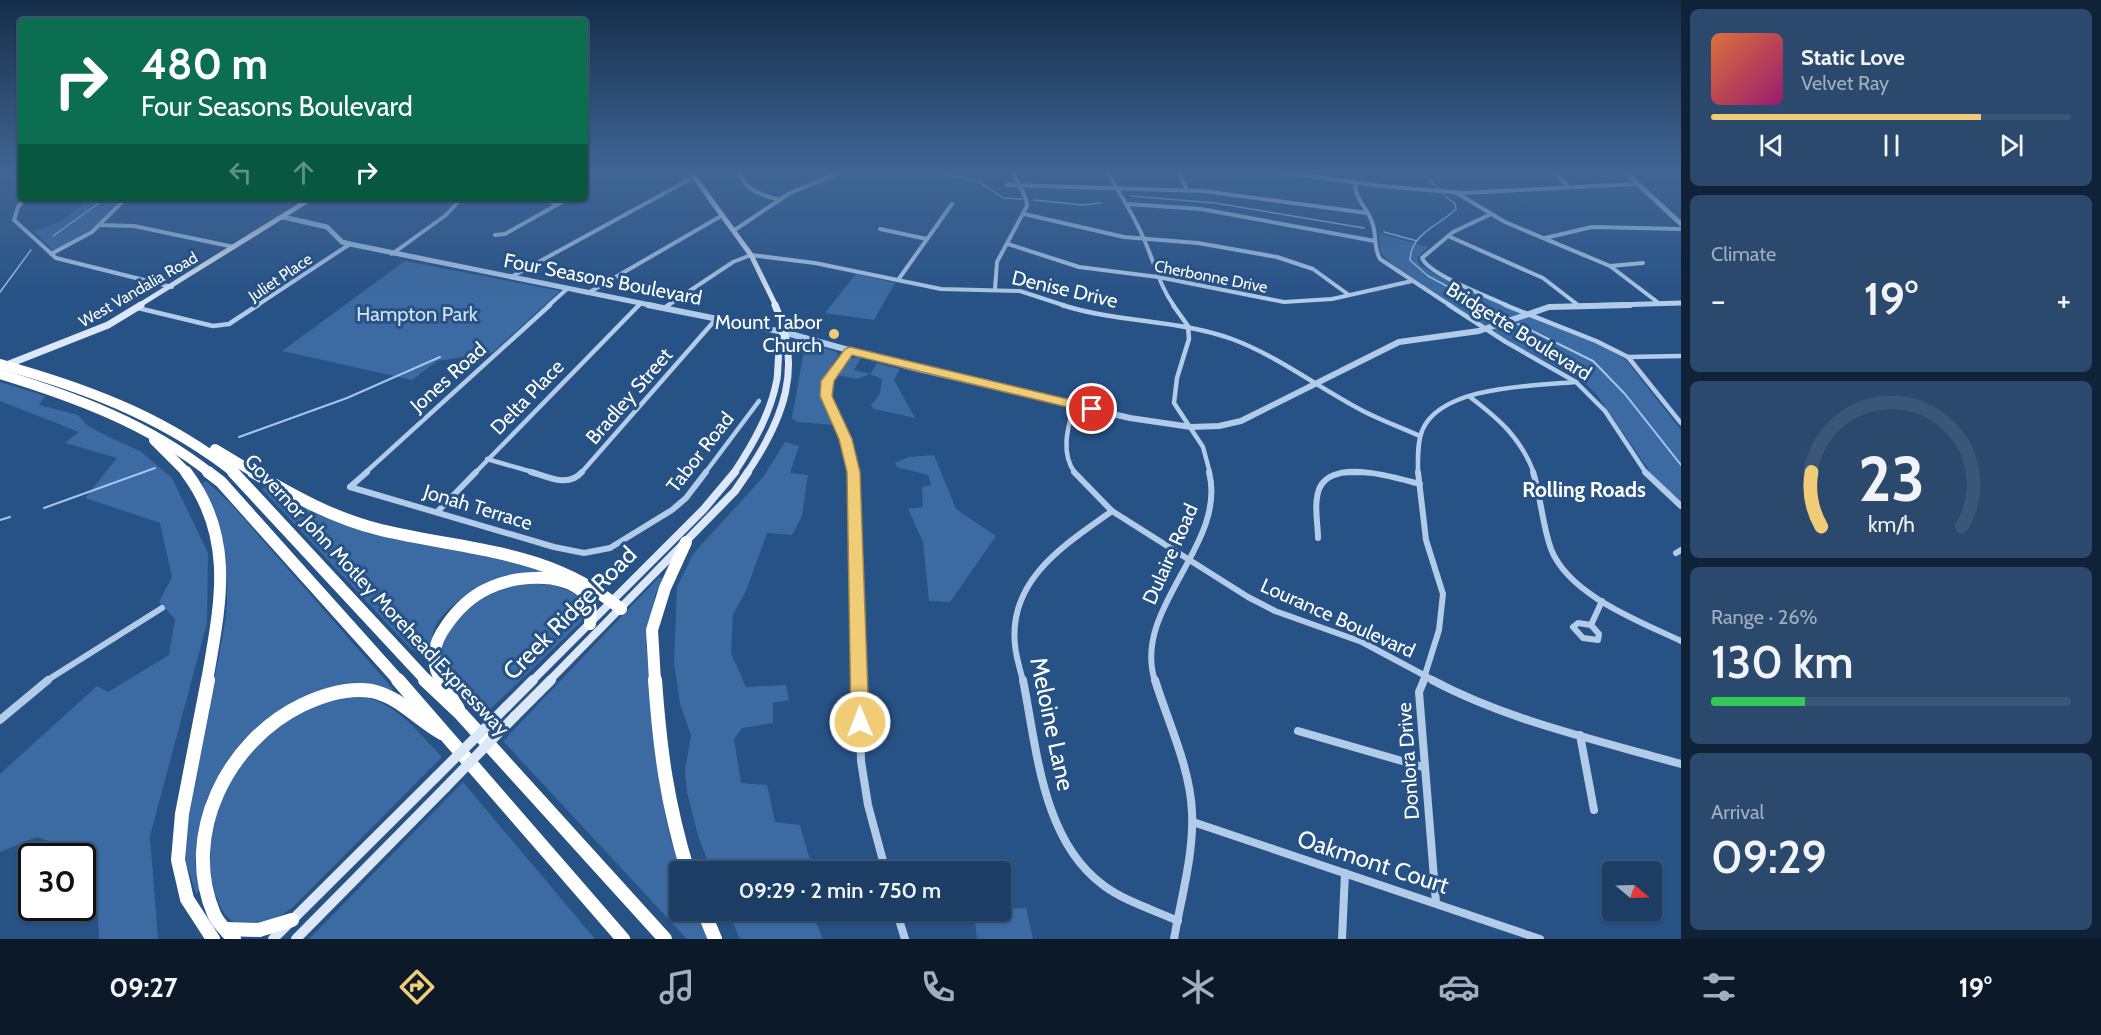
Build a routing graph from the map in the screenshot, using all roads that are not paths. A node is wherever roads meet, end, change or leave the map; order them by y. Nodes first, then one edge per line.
1 (1024, 214) edge
2 (16, 215) edge
3 (109, 215) edge
4 (286, 215) edge
5 (446, 215) edge
6 (539, 215) edge
7 (625, 215) edge
8 (758, 215) edge
9 (944, 215) edge
10 (1029, 215) edge
11 (1132, 215) edge
12 (1237, 215) edge
13 (1367, 215) edge
14 (1487, 215) edge
15 (1491, 215) edge
16 (721, 216) joint
17 (283, 217) junction
18 (99, 225) junction
19 (880, 229) dead end
20 (1681, 229) edge
21 (733, 231) junction
22 (495, 235) dead end
23 (1448, 236) junction
24 (927, 238) junction
25 (1545, 238) junction
26 (1144, 239) junction
27 (1375, 241) junction
28 (350, 244) junction
29 (1008, 244) junction
30 (234, 247) junction
31 (51, 254) junction
32 (393, 254) junction
33 (751, 255) junction
34 (1643, 263) dead end
35 (1610, 266) junction
36 (1158, 277) junction
37 (509, 278) junction
38 (898, 280) junction
39 (1412, 281) junction
40 (172, 287) junction
41 (567, 289) junction
42 (995, 289) junction
43 (588, 293) junction
44 (1349, 295) junction
45 (1681, 303) edge
46 (640, 304) junction
47 (1660, 304) junction
48 (1578, 305) junction
49 (138, 308) junction
50 (664, 308) junction
51 (1525, 314) junction
52 (716, 319) junction
53 (1188, 326) junction
54 (1486, 329) junction
55 (783, 332) junction
56 (812, 340) junction
57 (790, 350) junction
58 (850, 351) junction
59 (1681, 356) edge
60 (1628, 357) junction
61 (1, 370) edge
62 (1576, 382) junction
63 (1315, 383) junction
64 (1470, 397) junction
65 (759, 401) dead end
66 (1074, 405) junction
67 (1678, 415) edge
68 (125, 418) junction
69 (1681, 423) edge
70 (1191, 427) junction
71 (1420, 436) junction
72 (200, 445) junction
73 (487, 459) junction
74 (1420, 484) junction
75 (350, 487) joint
76 (1681, 506) edge
77 (1112, 511) junction
78 (437, 512) junction
79 (1318, 538) dead end
80 (686, 542) junction
81 (598, 552) joint
82 (1189, 559) junction
83 (1602, 601) junction
84 (617, 604) junction
85 (162, 608) dead end
86 (590, 624) junction
87 (1591, 624) dead end
88 (1681, 641) edge
89 (1425, 676) junction
90 (461, 714) junction
91 (0, 720) edge
92 (1298, 730) dead end
93 (442, 733) junction
94 (1580, 735) junction
95 (1681, 764) edge
96 (1423, 767) junction
97 (1594, 810) dead end
98 (1193, 822) junction
99 (685, 861) edge
100 (883, 861) edge
101 (1345, 873) junction
102 (1436, 903) junction
103 (292, 920) junction
104 (708, 921) edge
105 (899, 921) edge
106 (1178, 921) junction
107 (217, 935) edge
108 (1527, 937) edge
109 (273, 939) edge
110 (296, 939) edge
111 (623, 939) edge
112 (665, 939) edge
113 (715, 939) edge
114 (905, 939) edge
115 (1174, 939) edge
116 (1342, 939) edge
117 (1540, 939) edge

1 - 29 street
2 - 31 street
3 - 18 street
4 - 17 main road, West Vandalia Road
5 - 32 street
6 - 22 street
7 - 37 street
8 - 21 street
9 - 24 street
10 - 26 street
11 - 26 street
12 - 27 street
13 - 27 street, Bridgette Boulevard
14 - 23 street
15 - 25 street
16 - 21 main road, Creek Ridge Road
16 - 43 street
17 - 28 street, Four Seasons Boulevard
17 - 30 main road, West Vandalia Road
18 - 30 street
18 - 31 street
19 - 24 street
20 - 25 street
21 - 33 main road, Creek Ridge Road
23 - 48 street
23 - 51 street
24 - 38 street
25 - 35 street
26 - 36 street
26 - 44 street
27 - 39 street, Bridgette Boulevard
28 - 32 street, Four Seasons Boulevard
28 - 49 street, Juliet Place
29 - 36 street, Cherbonne Drive
29 - 42 street
30 - 40 main road, West Vandalia Road
31 - 40 street
32 - 37 street, Four Seasons Boulevard
33 - 38 street, Denise Drive
33 - 50 street
33 - 55 main road, Creek Ridge Road
34 - 35 street
35 - 47 street
36 - 44 street, Cherbonne Drive
36 - 53 street
37 - 41 street, Four Seasons Boulevard
38 - 42 street, Denise Drive
39 - 44 street, Cherbonne Drive
39 - 54 street, Bridgette Boulevard
40 - 49 main road, West Vandalia Road
41 - 43 street, Four Seasons Boulevard
41 - 75 street, Jones Road
42 - 53 street, Denise Drive
43 - 46 street, Four Seasons Boulevard
45 - 47 street, Four Seasons Boulevard
46 - 50 street, Four Seasons Boulevard
46 - 73 street, Delta Place
47 - 48 street, Four Seasons Boulevard
48 - 51 street, Four Seasons Boulevard
49 - 61 main road, West Vandalia Road
50 - 52 street, Four Seasons Boulevard
51 - 54 street, Four Seasons Boulevard
51 - 60 street
52 - 55 street, Four Seasons Boulevard
52 - 73 street, Bradley Street
53 - 63 street, Denise Drive
53 - 70 street, Dulaire Road
54 - 62 street, Bridgette Boulevard
54 - 63 street, Four Seasons Boulevard
55 - 56 street, Four Seasons Boulevard
55 - 57 main road, Creek Ridge Road
55 - 84 main road, Creek Ridge Road
56 - 57 main road
56 - 58 street, Four Seasons Boulevard
57 - 80 main road, Creek Ridge Road
58 - 66 street, Four Seasons Boulevard
58 - 100 street
59 - 60 street
60 - 67 street
61 - 68 highway, Governor John Motley Morehead Expressway
61 - 72 highway, Governor John Motley Morehead Expressway, bridge
62 - 64 street
62 - 76 street, Bridgette Boulevard
63 - 70 street, Four Seasons Boulevard
63 - 71 street, Denise Drive
64 - 71 street
64 - 83 street
65 - 81 street, Tabor Road
66 - 70 street, Four Seasons Boulevard
66 - 77 street, Lourance Boulevard
67 - 69 street
68 - 93 highway, Governor John Motley Morehead Expressway
68 - 107 highway
70 - 82 street, Dulaire Road
71 - 74 street, Donlora Drive
72 - 84 highway
72 - 90 highway, Governor John Motley Morehead Expressway
73 - 78 street, Delta Place
74 - 79 street
74 - 89 street, Donlora Drive
75 - 78 street, Jonah Terrace
77 - 82 street, Lourance Boulevard
77 - 106 street, Meloine Lane
78 - 81 street, Jonah Terrace
80 - 84 main road, Creek Ridge Road
80 - 99 highway
82 - 89 street, Lourance Boulevard
82 - 98 street, Dulaire Road
83 - 87 street
83 - 88 street
84 - 86 main road, Creek Ridge Road
84 - 110 main road, Creek Ridge Road, bridge
85 - 91 street
86 - 90 highway
86 - 103 main road, Creek Ridge Road, bridge
89 - 94 street, Lourance Boulevard
89 - 96 street, Donlora Drive
90 - 112 highway, Governor John Motley Morehead Expressway
92 - 96 street
93 - 107 highway
93 - 111 highway, Governor John Motley Morehead Expressway
94 - 95 street, Lourance Boulevard
94 - 97 street
96 - 102 street, Donlora Drive
98 - 101 street, Oakmont Court
98 - 106 street, Dulaire Road
101 - 102 street, Oakmont Court
101 - 116 street
102 - 108 street, Oakmont Court
103 - 107 highway
103 - 109 main road, Creek Ridge Road
104 - 113 highway
105 - 114 street
106 - 115 street, Dulaire Road
108 - 117 street, Oakmont Court

